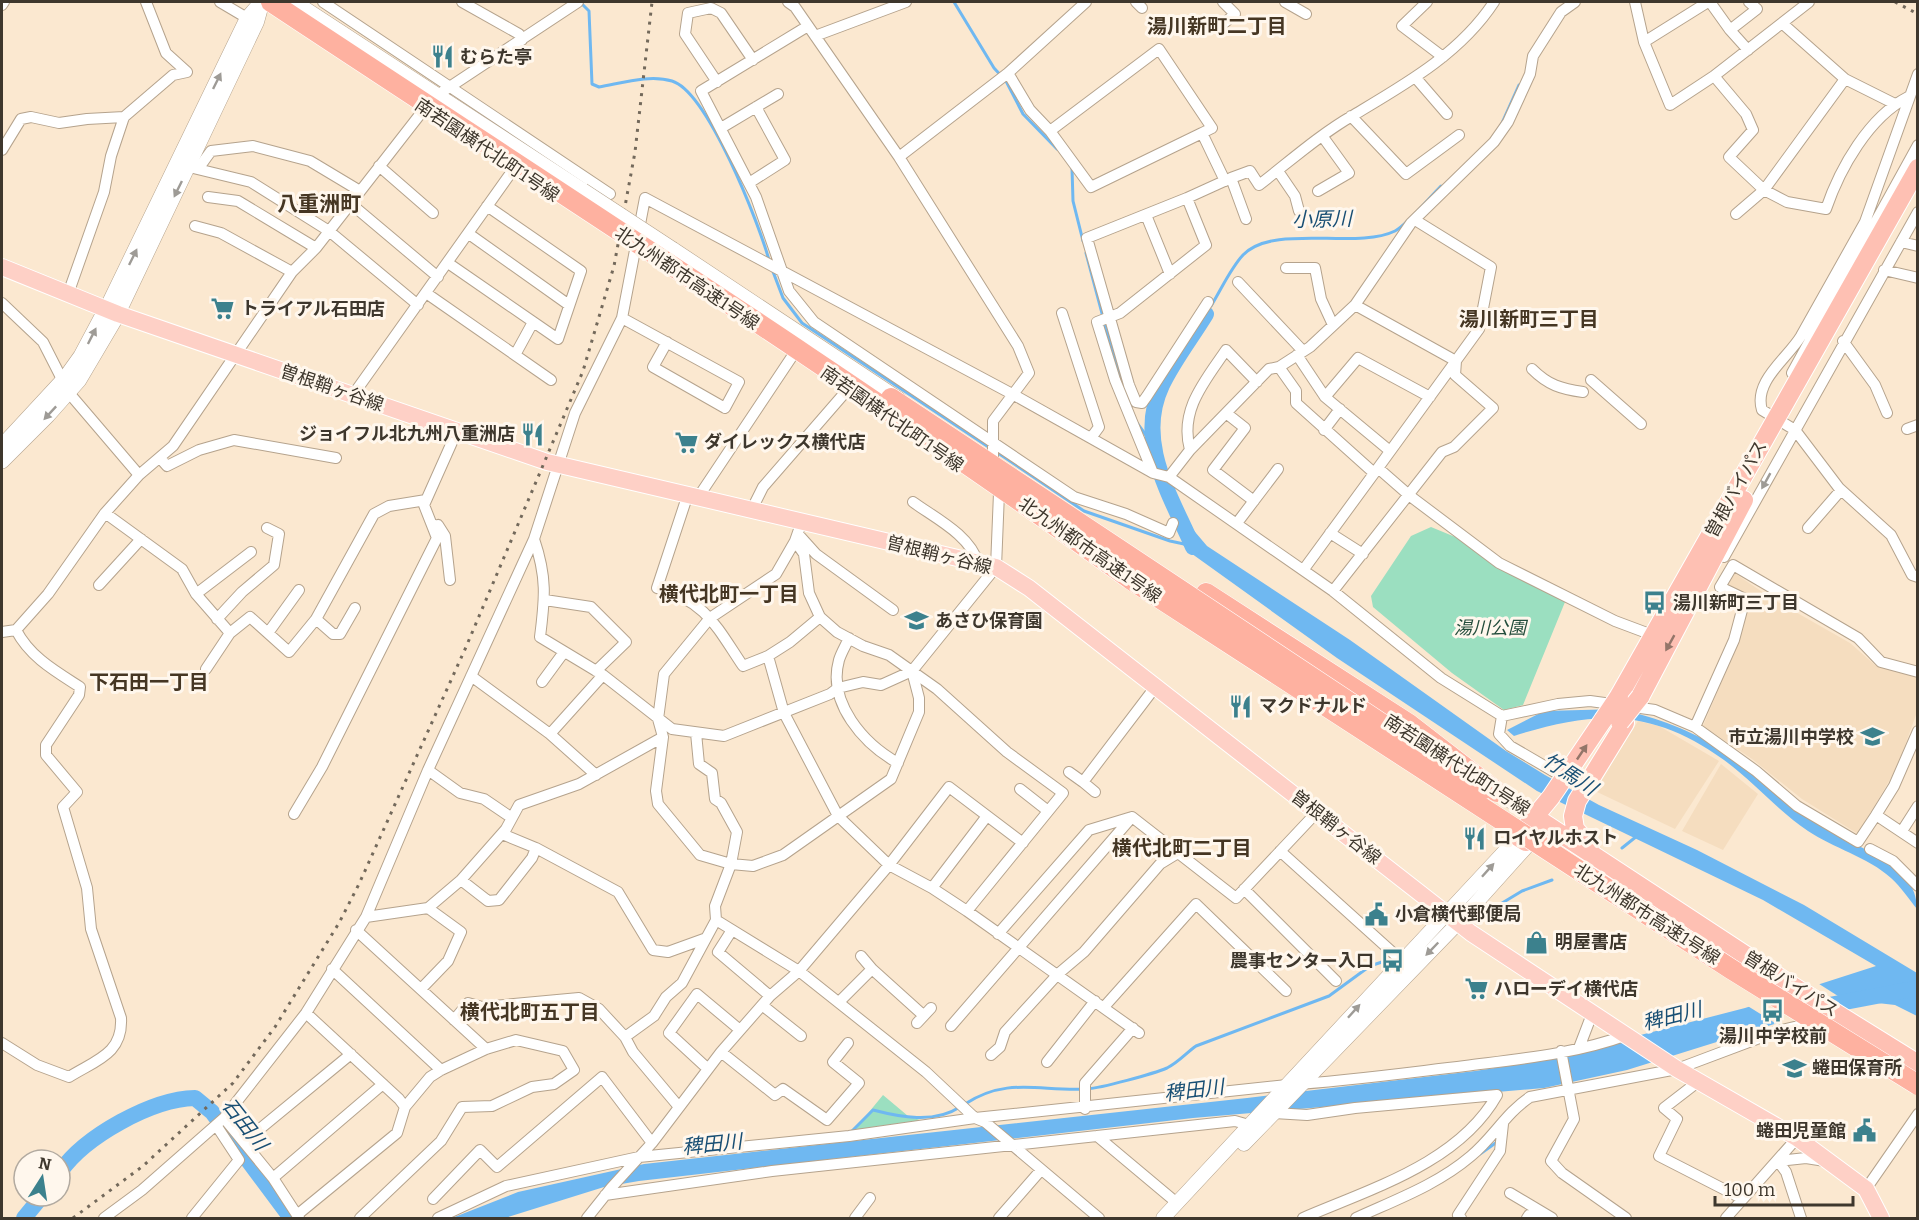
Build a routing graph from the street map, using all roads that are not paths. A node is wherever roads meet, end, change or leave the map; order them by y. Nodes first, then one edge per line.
1 (146, 2) edge
2 (220, 2) edge
3 (263, 2) edge
4 (271, 2) edge
5 (293, 2) edge
6 (323, 2) edge
7 (462, 2) edge
8 (578, 2) edge
9 (906, 2) edge
10 (1086, 2) edge
11 (1223, 2) edge
12 (1285, 2) edge
13 (1427, 2) edge
14 (1494, 2) edge
15 (1575, 2) edge
16 (1635, 2) edge
17 (1709, 2) edge
18 (1749, 2) edge
19 (1809, 2) edge
20 (793, 3) edge
21 (1306, 14) dead end
22 (247, 18) junction
23 (1223, 24) dead end
24 (1783, 24) junction
25 (1730, 30) junction
26 (811, 31) junction
27 (522, 40) junction
28 (1644, 42) junction
29 (1748, 50) junction
30 (1443, 57) junction
31 (753, 60) junction
32 (1008, 73) junction
33 (1917, 74) edge
34 (1714, 76) junction
35 (1415, 77) junction
36 (1845, 79) junction
37 (717, 82) junction
38 (450, 87) junction
39 (778, 94) dead end
40 (1912, 94) edge
41 (436, 96) junction
42 (1895, 104) junction
43 (756, 107) junction
44 (424, 108) junction
45 (1447, 114) dead end
46 (1351, 116) junction
47 (124, 117) junction
48 (721, 128) junction
49 (1050, 131) junction
50 (1202, 133) junction
51 (1459, 135) dead end
52 (1323, 137) junction
53 (1917, 145) edge
54 (2, 150) edge
55 (899, 157) junction
56 (379, 166) junction
57 (515, 167) junction
58 (194, 168) junction
59 (1917, 168) edge
60 (1278, 171) junction
61 (1228, 180) junction
62 (749, 183) junction
63 (1764, 190) junction
64 (360, 191) junction
65 (1318, 191) dead end
66 (1917, 192) edge
67 (609, 194) dead end
68 (208, 197) dead end
69 (1187, 198) junction
70 (350, 203) junction
71 (487, 206) junction
72 (1299, 211) dead end
73 (1917, 212) edge
74 (433, 213) dead end
75 (1736, 214) dead end
76 (1146, 215) junction
77 (1246, 219) dead end
78 (1415, 220) junction
79 (195, 226) dead end
80 (329, 231) junction
81 (469, 234) junction
82 (1892, 236) junction
83 (1917, 246) edge
84 (316, 248) junction
85 (448, 263) junction
86 (2, 267) edge
87 (1286, 268) dead end
88 (783, 270) junction
89 (1884, 270) junction
90 (292, 272) junction
91 (1170, 274) junction
92 (438, 277) junction
93 (1917, 278) edge
94 (1238, 282) dead end
95 (426, 293) junction
96 (68, 294) junction
97 (1208, 302) dead end
98 (2, 304) edge
99 (418, 305) junction
100 (569, 305) junction
101 (1355, 305) junction
102 (112, 311) junction
103 (1062, 313) dead end
104 (1109, 316) junction
105 (2, 318) edge
106 (622, 318) junction
107 (533, 322) junction
108 (1333, 325) junction
109 (1843, 341) junction
110 (667, 342) junction
111 (795, 352) junction
112 (1300, 353) junction
113 (234, 355) junction
114 (515, 356) junction
115 (1456, 361) junction
116 (1280, 367) junction
117 (1532, 369) dead end
118 (1121, 379) junction
119 (551, 380) dead end
120 (1590, 380) dead end
121 (1257, 382) junction
122 (66, 387) junction
123 (849, 388) junction
124 (1583, 392) dead end
125 (353, 395) junction
126 (1014, 395) junction
127 (1325, 397) junction
128 (1430, 397) junction
129 (1340, 410) junction
130 (1226, 413) junction
131 (1887, 413) dead end
132 (1781, 422) junction
133 (1641, 424) dead end
134 (1324, 430) junction
135 (457, 431) junction
136 (1091, 438) junction
137 (992, 440) junction
138 (2, 446) edge
139 (1190, 450) junction
140 (1390, 451) junction
141 (160, 458) junction
142 (336, 458) dead end
143 (2, 461) edge
144 (991, 461) junction
145 (559, 464) junction
146 (1278, 469) dead end
147 (1376, 471) junction
148 (1153, 473) junction
149 (139, 475) junction
150 (1169, 477) junction
151 (1841, 490) junction
152 (999, 493) junction
153 (694, 495) junction
154 (1410, 496) junction
155 (426, 500) junction
156 (1254, 501) junction
157 (913, 502) dead end
158 (752, 509) junction
159 (105, 513) junction
160 (1047, 519) junction
161 (1075, 519) junction
162 (1173, 523) dead end
163 (1237, 523) junction
164 (432, 527) junction
165 (267, 528) dead end
166 (1808, 528) dead end
167 (798, 532) junction
168 (1330, 533) junction
169 (141, 539) junction
170 (534, 539) junction
171 (251, 552) dead end
172 (1363, 554) junction
173 (978, 563) junction
174 (996, 567) junction
175 (1304, 569) junction
176 (1917, 577) edge
177 (450, 580) dead end
178 (99, 585) dead end
179 (299, 590) dead end
180 (1334, 591) junction
181 (196, 594) junction
182 (545, 600) junction
183 (355, 608) dead end
184 (893, 610) dead end
185 (820, 617) junction
186 (710, 618) junction
187 (217, 619) junction
188 (316, 620) junction
189 (16, 630) junction
190 (2, 632) edge
191 (230, 633) junction
192 (268, 633) junction
193 (1647, 633) junction
194 (849, 638) junction
195 (564, 652) junction
196 (768, 656) junction
197 (206, 669) dead end
198 (912, 671) junction
199 (1917, 672) edge
200 (600, 673) junction
201 (471, 676) junction
202 (542, 682) dead end
203 (1156, 686) junction
204 (838, 688) junction
205 (1620, 694) junction
206 (784, 713) junction
207 (1502, 716) junction
208 (658, 719) junction
209 (1616, 722) junction
210 (1695, 727) junction
211 (1917, 731) edge
212 (696, 733) junction
213 (550, 734) junction
214 (663, 737) junction
215 (898, 763) junction
216 (428, 770) junction
217 (1069, 772) dead end
218 (596, 774) junction
219 (1083, 782) junction
220 (1020, 789) dead end
221 (1095, 792) dead end
222 (1497, 792) junction
223 (1455, 796) junction
224 (1917, 806) edge
225 (1551, 809) junction
226 (1048, 811) junction
227 (1317, 812) junction
228 (294, 814) dead end
229 (1876, 815) junction
230 (838, 816) junction
231 (987, 816) junction
232 (1132, 817) junction
233 (512, 818) junction
234 (1902, 831) junction
235 (502, 834) junction
236 (1023, 843) junction
237 (1917, 843) edge
238 (536, 848) junction
239 (1870, 849) dead end
240 (1280, 851) junction
241 (1178, 853) junction
242 (1548, 857) junction
243 (1515, 860) junction
244 (731, 864) junction
245 (889, 865) junction
246 (461, 880) junction
247 (1917, 886) edge
248 (932, 888) junction
249 (1244, 890) junction
250 (428, 908) junction
251 (967, 911) junction
252 (366, 917) junction
253 (1453, 918) junction
254 (716, 920) junction
255 (356, 930) junction
256 (732, 930) junction
257 (998, 934) junction
258 (705, 939) junction
259 (1019, 946) junction
260 (1743, 954) junction
261 (861, 956) dead end
262 (1402, 961) junction
263 (332, 969) junction
264 (872, 969) junction
265 (799, 971) junction
266 (1058, 974) junction
267 (1336, 981) dead end
268 (1743, 984) junction
269 (421, 989) junction
270 (1286, 992) dead end
271 (770, 996) junction
272 (839, 1002) junction
273 (1100, 1004) junction
274 (762, 1005) junction
275 (306, 1013) junction
276 (1592, 1014) junction
277 (924, 1015) dead end
278 (454, 1020) junction
279 (1805, 1023) junction
280 (951, 1026) dead end
281 (740, 1030) junction
282 (1627, 1035) junction
283 (801, 1036) dead end
284 (625, 1037) junction
285 (848, 1042) dead end
286 (2, 1043) edge
287 (1579, 1048) junction
288 (486, 1049) junction
289 (1561, 1051) junction
290 (721, 1052) junction
291 (351, 1054) junction
292 (991, 1055) dead end
293 (1320, 1056) junction
294 (1047, 1062) dead end
295 (1917, 1065) edge
296 (1674, 1067) junction
297 (708, 1069) junction
298 (441, 1070) junction
299 (1917, 1071) edge
300 (1699, 1081) junction
301 (1297, 1083) junction
302 (383, 1084) junction
303 (1917, 1085) edge
304 (1570, 1088) junction
305 (1917, 1090) edge
306 (405, 1107) junction
307 (679, 1107) junction
308 (1085, 1109) junction
309 (1917, 1114) edge
310 (1262, 1118) junction
311 (980, 1120) junction
312 (220, 1121) junction
313 (1504, 1122) junction
314 (1097, 1136) junction
315 (1797, 1138) junction
316 (244, 1142) junction
317 (652, 1143) junction
318 (1012, 1145) junction
319 (637, 1159) junction
320 (1778, 1161) junction
321 (1830, 1162) junction
322 (1041, 1170) junction
323 (273, 1178) junction
324 (1866, 1189) junction
325 (608, 1191) junction
326 (1510, 1193) dead end
327 (870, 1198) dead end
328 (433, 1199) dead end
329 (1743, 1199) junction
330 (1177, 1203) junction
331 (1374, 1215) edge
332 (860, 1216) edge
333 (298, 1217) edge
334 (104, 1218) edge
335 (192, 1218) edge
336 (360, 1218) edge
337 (438, 1218) edge
338 (587, 1218) edge
339 (999, 1218) edge
340 (1099, 1218) edge
341 (1163, 1218) edge
342 (1176, 1218) edge
343 (1304, 1218) edge
344 (1356, 1218) edge
345 (1461, 1218) edge
346 (1527, 1218) edge
347 (1536, 1218) edge
348 (1552, 1218) edge
349 (1626, 1218) edge
350 (1726, 1218) edge
351 (1801, 1218) edge
352 (1881, 1218) edge

1 - 47 street
2 - 22 street
3 - 22 street
3 - 44 street, 南若園横代北町1号線
3 - 58 street
4 - 160 highway, 北九州都市高速1号線, bridge
5 - 41 street, 南若園横代北町1号線
5 - 161 highway, 北九州都市高速1号線, bridge
6 - 38 street
7 - 27 street
8 - 27 street
9 - 26 street
10 - 32 street
11 - 23 street
12 - 21 street
13 - 30 street
14 - 30 street
15 - 78 street
16 - 28 street
17 - 25 street
17 - 28 street
18 - 25 street
19 - 24 street
20 - 26 street
102 -> 22 street
24 - 29 street
24 - 36 street
25 - 29 street
26 - 31 street
26 - 55 street
27 - 38 street
28 - 34 street
29 - 34 street
30 - 35 street
31 - 37 street
31 - 37 street
32 - 49 street
32 - 55 street
33 - 40 street
34 - 63 street
35 - 45 street
35 - 46 street
36 - 42 street
36 - 63 street
37 - 48 street
38 - 41 street
38 - 67 street
39 - 43 street
40 - 42 street
40 - 132 street
41 - 44 street
41 - 144 street, 南若園横代北町1号線, bridge
42 - 63 street
43 - 48 street
43 - 62 street
44 - 56 street
44 - 57 street, 南若園横代北町1号線
46 - 51 street
46 - 52 street
47 - 54 street
47 - 96 street
48 - 62 street
49 - 50 street
49 - 50 street
50 - 61 street
52 - 60 street
52 - 65 street
53 - 132 street
55 - 126 street
56 - 64 street
56 - 74 street
57 - 71 street
57 - 111 street, 南若園横代北町1号線, bridge
58 - 64 street
58 - 80 street
58 -> 102 street
59 - 82 highway, 曽根バイパス
60 - 61 street
60 - 72 street
61 - 69 street
61 - 77 street
62 - 88 street
63 - 75 street
64 - 70 street
66 - 82 highway, 曽根バイパス
68 - 84 street
69 - 76 street
69 - 91 street
70 - 80 street
70 - 92 street
71 - 81 street
71 - 100 street
73 - 82 street
76 - 91 street
76 - 104 street
78 - 101 street
78 - 115 street
79 - 90 street
80 - 84 street
80 - 99 street
81 - 85 street
81 - 100 street
82 - 83 street
82 - 89 street
82 - 132 highway, 曽根バイパス
84 - 90 street
85 - 92 street
85 - 107 street
86 - 96 main road, 曽根鞘ヶ谷線
87 - 108 street
88 - 106 street
88 - 126 street
88 - 137 street
89 - 93 street
89 - 109 street
90 - 113 street
91 - 104 street
92 - 95 street
94 - 112 street
95 - 99 street
95 - 114 street
96 - 102 main road, 曽根鞘ヶ谷線
97 - 118 street
98 - 105 street
98 - 122 street
99 - 125 street
100 - 107 street
101 - 108 street
101 - 115 street
102 - 113 main road, 曽根鞘ヶ谷線
102 - 122 main road
103 - 136 street
104 - 118 street
106 - 110 street
106 - 145 street
107 - 114 street
108 - 112 street
109 - 131 street
109 - 132 street
110 - 110 street
111 - 123 street, 南若園横代北町1号線
111 - 153 street
112 - 116 street
112 - 127 street
113 - 125 main road, 曽根鞘ヶ谷線
113 - 141 street
114 - 119 street
115 - 128 street
115 - 154 street
116 - 121 street
116 - 134 street
117 - 124 street
118 - 148 street
120 - 133 street
121 - 130 street
121 - 139 street
122 - 138 main road
122 -> 143 main road
122 - 149 street
123 - 152 street, 南若園横代北町1号線
123 - 158 street
125 - 135 main road, 曽根鞘ヶ谷線
126 - 136 street
126 - 137 street
127 - 128 street
127 - 129 street
128 - 140 street
129 - 134 street
129 - 140 street
130 - 139 street
130 - 156 street
132 - 151 street
132 - 193 street
132 - 205 highway, 曽根バイパス
132 -> 209 highway, 曽根バイパス, bridge
134 - 147 street
135 - 145 main road, 曽根鞘ヶ谷線
135 - 155 street
136 - 148 street
137 - 144 street
137 - 162 street
139 - 150 street
140 - 147 street
141 - 142 street
141 - 149 street
144 - 152 street
144 - 222 street, 南若園横代北町1号線
145 - 153 main road, 曽根鞘ヶ谷線
145 - 170 street
146 - 156 street
147 - 154 street
147 - 168 street
148 - 150 street
149 - 159 street
150 - 163 street
151 - 166 street
151 - 176 street
152 - 174 street
152 - 223 street, 南若園横代北町1号線
153 - 158 main road, 曽根鞘ヶ谷線
153 - 186 street
154 - 172 street
154 - 193 street
155 - 164 street
155 - 188 street
156 - 163 street
157 - 173 street
158 - 167 main road, 曽根鞘ヶ谷線
159 - 169 street
159 - 189 street
160 - 223 highway, bridge
160 - 303 highway, 北九州都市高速1号線, bridge
161 - 222 highway, bridge
161 - 299 highway, 北九州都市高速1号線, bridge
163 - 175 street
164 - 177 street
164 - 228 street
165 - 187 street
167 - 173 main road, 曽根鞘ヶ谷線
167 - 184 street
167 - 185 street
167 - 186 street
168 - 172 street
168 - 175 street
169 - 178 street
169 - 181 street
170 - 182 street
170 - 201 street
171 - 181 street
172 - 180 street
173 - 174 main road, 曽根鞘ヶ谷線
174 - 198 street
174 - 203 main road, 曽根鞘ヶ谷線
175 - 180 street
179 - 192 street
180 - 207 street
181 - 187 street
182 - 195 street
182 - 200 street
183 - 188 street
185 - 194 street
185 - 196 street
186 - 196 street
186 - 208 street
187 - 191 street
188 - 192 street
189 - 190 street
189 - 286 street
191 - 192 street
191 - 197 street
193 - 205 street
194 - 198 street
194 - 204 street
195 - 200 street
195 - 202 street
196 - 206 street
198 - 204 street
198 - 215 street
198 - 226 street
199 - 210 street
200 - 208 street
200 - 213 street
201 - 213 street
201 - 216 street
203 - 219 street
203 - 227 main road, 曽根鞘ヶ谷線
204 - 206 street
204 - 215 street
205 - 209 highway, 曽根バイパス, bridge
206 - 212 street
206 - 230 street
207 - 210 street
207 - 225 street
208 - 212 street
208 - 214 street
209 - 225 highway
210 - 229 street
211 - 229 street
212 - 244 street
213 - 218 street
214 - 218 street
214 - 244 street
215 - 230 street
216 - 233 street
216 - 252 street
217 - 219 street
218 - 233 street
219 - 221 street
220 - 226 street
222 - 225 street, 南若園横代北町1号線
223 - 225 street, 南若園横代北町1号線
224 - 234 street
225 - 242 highway, 曽根バイパス
225 - 243 street
253 -> 225 street
225 - 260 highway, 曽根バイパス
225 - 260 highway
225 - 268 highway, 曽根バイパス
226 - 236 street
227 - 240 street
227 - 253 main road, 曽根鞘ヶ谷線
229 - 234 street
230 - 244 street
230 - 245 street
231 - 236 street
231 - 245 street
231 - 248 street
232 - 241 street
232 - 257 street
232 - 259 street
233 - 235 street
234 - 237 street
235 - 238 street
235 - 246 street
236 - 251 street
238 - 246 street
238 - 258 street
239 - 247 street
240 - 249 street
240 - 262 street
241 - 249 street
241 - 266 street
242 - 243 street
242 - 268 highway, 曽根バイパス
243 - 253 street
244 - 254 street
245 - 248 street
245 - 265 street
246 - 250 street
248 - 251 street
249 - 267 street
250 - 252 street
250 - 269 street
251 - 257 street
252 - 255 street
253 - 262 street
253 - 276 main road, 曽根鞘ヶ谷線
253 -> 293 street
254 - 256 street
254 - 258 street
255 - 263 street
255 - 269 street
256 - 265 street
256 - 271 street
257 - 259 street
258 - 284 street
259 - 266 street
259 - 280 street
260 - 295 highway, 曽根バイパス
261 - 264 street
293 -> 262 street
263 - 275 street
263 - 298 street
264 - 272 street
264 - 277 street
265 - 271 street
265 - 272 street
266 - 273 street
266 - 292 street
268 - 279 highway, 曽根バイパス
269 - 278 street
270 - 273 street
271 - 274 street
272 - 311 street
273 - 294 street
273 - 308 street
274 - 281 street
274 - 283 street
275 - 291 street
275 - 312 street
276 - 282 main road, 曽根鞘ヶ谷線
276 - 287 street
278 - 284 street
278 - 288 street
279 - 296 street
279 - 305 highway, 曽根バイパス
281 - 290 street
281 - 297 street
282 - 287 street
282 - 296 main road, 曽根鞘ヶ谷線
284 - 307 street
285 - 290 street
287 - 289 street
288 - 298 street
288 - 336 street
289 - 301 street
289 - 304 street
290 - 297 street
291 - 302 street
291 - 316 street
293 - 301 street
296 - 300 main road, 曽根鞘ヶ谷線
296 - 304 street
297 - 307 street
298 - 306 street
300 - 315 main road, 曽根鞘ヶ谷線
300 - 329 street
301 - 308 street
301 - 310 street
302 - 306 street
302 - 323 street
304 - 313 street
304 - 349 street
306 - 333 street
307 - 317 street
308 - 311 street
309 - 324 street
310 - 314 street
310 - 330 street
310 - 342 street
310 - 343 street
311 - 318 street
311 - 319 street
312 - 316 street
312 - 334 street
312 - 335 street
313 - 331 street
313 - 345 street
314 - 318 street
314 - 330 street
315 - 320 street
315 - 321 main road, 曽根鞘ヶ谷線
316 - 323 street
317 - 319 street
317 - 328 street
318 - 322 street
318 - 325 street
319 - 325 street
319 - 337 street
320 - 321 street
320 - 329 street
320 - 351 street
321 - 324 main road, 曽根鞘ヶ谷線
322 - 339 street
322 - 340 street
323 - 333 street
324 - 352 main road, 曽根鞘ヶ谷線
325 - 338 street
326 - 348 street
327 - 332 street
329 - 350 street
330 - 341 street
331 - 344 street
346 - 347 street

